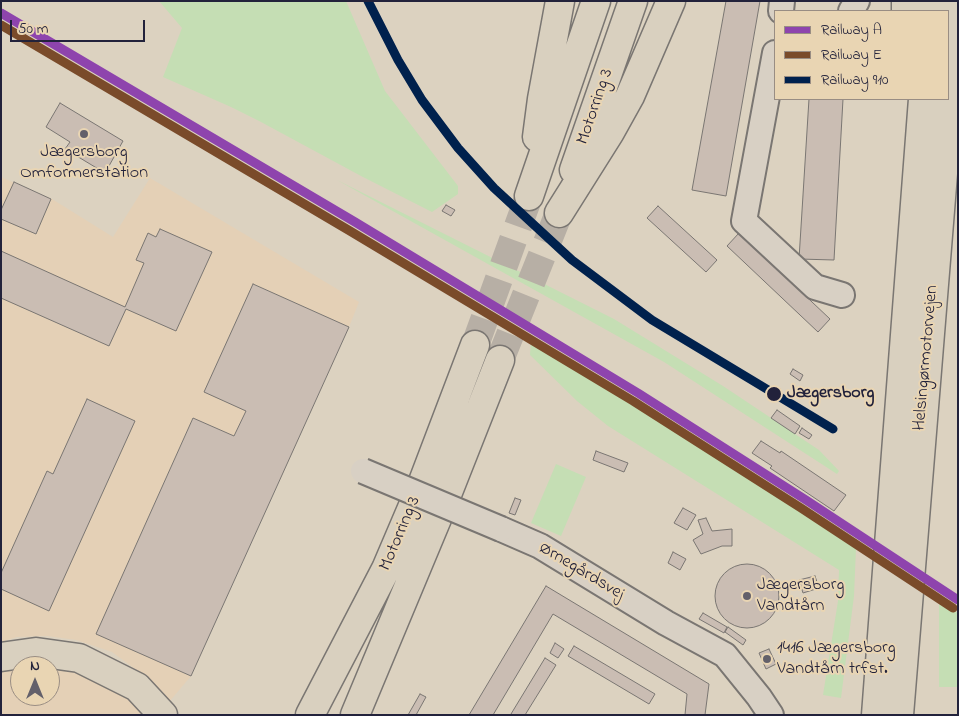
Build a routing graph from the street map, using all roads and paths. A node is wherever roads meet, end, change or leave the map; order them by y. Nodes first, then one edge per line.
1 (560, 1) edge
2 (596, 1) edge
3 (633, 1) edge
4 (671, 1) edge
5 (957, 1) edge
6 (774, 58) edge
7 (949, 95) edge
8 (905, 100) edge
9 (923, 100) edge
10 (949, 100) edge
11 (958, 196) edge
12 (912, 240) junction
13 (842, 295) dead end
14 (929, 330) junction
15 (475, 345) tunnel mouth
16 (500, 360) tunnel mouth
17 (363, 471) dead end
18 (882, 638) junction
19 (1, 657) edge
20 (163, 715) edge
21 (310, 715) edge
22 (356, 715) edge
23 (771, 715) edge
24 (868, 715) edge
25 (876, 715) edge
26 (899, 715) edge

1 - 2 highway, Motorring 3
3 - 4 highway, Motorring 3
5 - 7 highway, Helsingørmotorvejen
6 - 13 street
8 - 12 highway
9 - 12 highway, Helsingørmotorvejen
10 - 14 highway, Helsingørmotorvejen
11 - 14 highway
12 - 18 highway, Helsingørmotorvejen
14 - 26 highway, Helsingørmotorvejen
15 - 21 highway, Motorring 3
16 - 22 highway, Motorring 3
17 - 23 street, Ørnegårdsvej, bridge
18 - 24 highway
18 - 25 highway, Helsingørmotorvejen
19 - 20 highway

